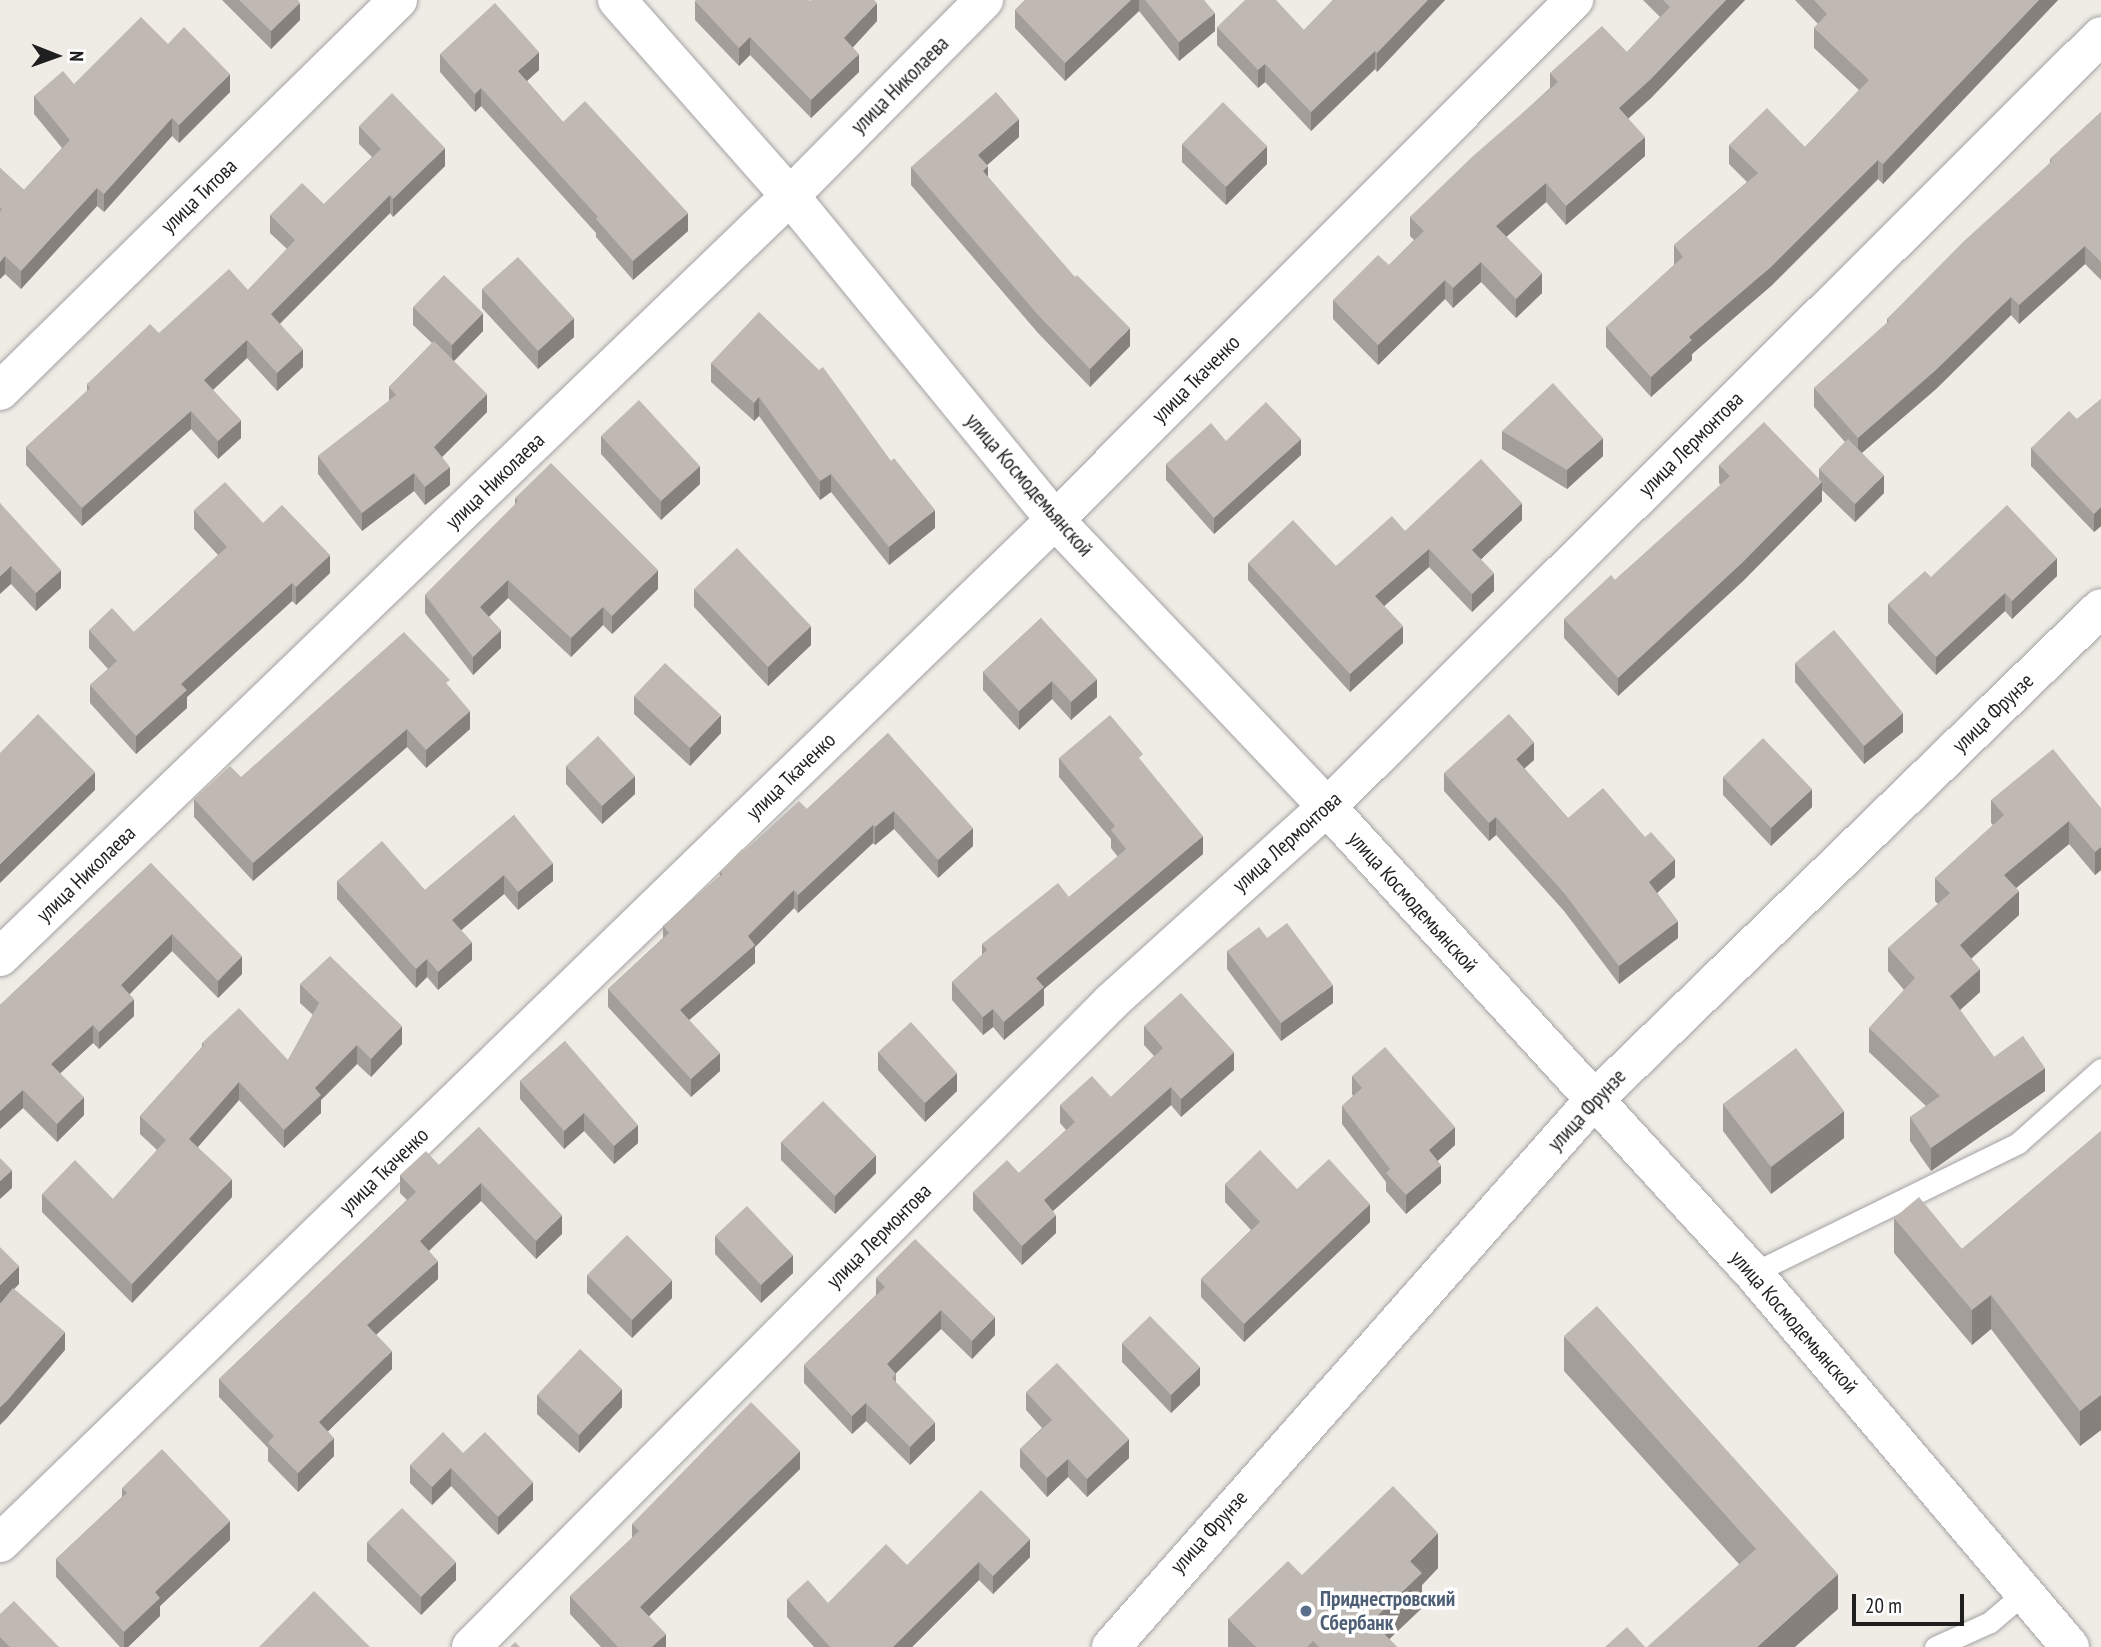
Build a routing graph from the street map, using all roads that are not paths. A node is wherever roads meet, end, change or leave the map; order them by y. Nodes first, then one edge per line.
1 (398, 0) edge
2 (617, 0) edge
3 (984, 0) edge
4 (1574, 0) edge
5 (2101, 36) edge
6 (790, 196) junction
7 (0, 391) edge
8 (1055, 520) junction
9 (2101, 608) edge
10 (1327, 807) junction
11 (0, 957) edge
12 (2101, 1069) edge
13 (1594, 1100) junction
14 (1753, 1273) junction
15 (0, 1543) edge
16 (2024, 1593) junction
17 (471, 1647) edge
18 (1111, 1647) edge
19 (1936, 1647) edge
20 (2070, 1647) edge

1 - 7 street, улица Титова
2 - 6 street, улица Космодемьянской
3 - 6 street, улица Николаева
4 - 8 street, улица Ткаченко
5 - 10 street, улица Лермонтова
6 - 8 street, улица Космодемьянской
6 - 11 street, улица Николаева
8 - 10 street, улица Космодемьянской
8 - 15 street, улица Ткаченко
9 - 13 street, улица Фрунзе
10 - 13 street, улица Космодемьянской
10 - 17 street, улица Лермонтова
12 - 14 lane
13 - 14 street, улица Космодемьянской
13 - 18 street, улица Фрунзе
14 - 16 street, улица Космодемьянской
16 - 19 lane
16 - 20 street, улица Космодемьянской

